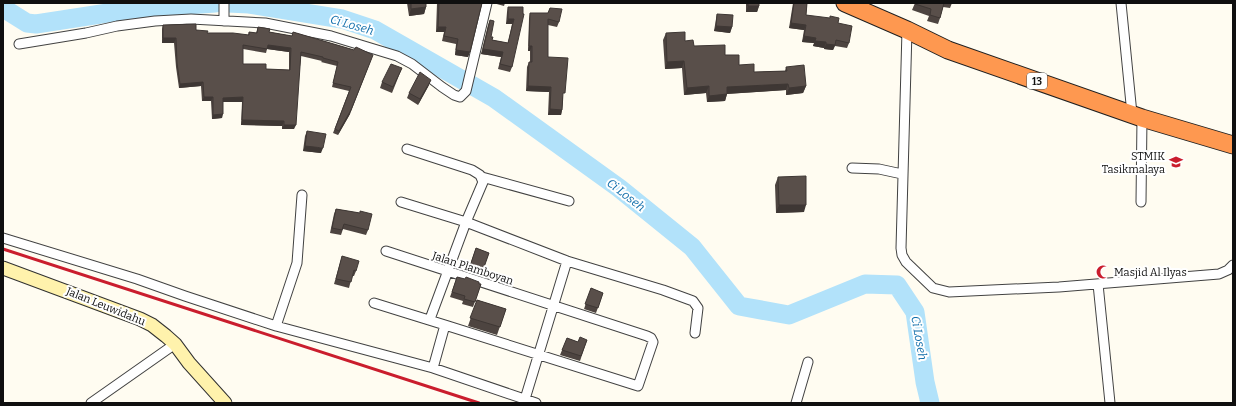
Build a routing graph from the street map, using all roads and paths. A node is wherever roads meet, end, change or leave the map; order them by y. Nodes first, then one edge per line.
1 (224, 3) edge
2 (487, 3) edge
3 (1121, 3) edge
4 (850, 4) edge
5 (224, 21) junction
6 (907, 30) junction
7 (19, 44) dead end
8 (1137, 116) junction
9 (1233, 145) edge
10 (407, 149) dead end
11 (852, 168) dead end
12 (902, 174) junction
13 (482, 177) junction
14 (302, 195) dead end
15 (569, 201) dead end
16 (401, 202) dead end
17 (1141, 202) dead end
18 (466, 222) junction
19 (3, 238) edge
20 (386, 251) dead end
21 (567, 261) junction
22 (1233, 265) edge
23 (3, 268) edge
24 (446, 272) junction
25 (1098, 284) junction
26 (374, 302) dead end
27 (554, 306) junction
28 (430, 319) junction
29 (445, 325) junction
30 (276, 326) junction
31 (694, 332) dead end
32 (175, 344) junction
33 (538, 354) junction
34 (808, 362) dead end
35 (433, 368) junction
36 (525, 399) junction
37 (91, 403) edge
38 (225, 403) edge
39 (536, 403) edge
40 (796, 403) edge
41 (1110, 403) edge

1 - 5 street
2 - 5 street
3 - 8 street
4 - 6 highway, 13
5 - 7 street
6 - 8 highway, 13
6 - 12 street
8 - 9 highway, 13
8 - 17 street
10 - 13 street
11 - 12 street
12 - 25 street
13 - 15 street
13 - 18 street
14 - 30 street
16 - 18 street
18 - 21 street
18 - 24 street
19 - 30 street
20 - 24 street, Jalan Plamboyan
21 - 27 street
21 - 31 street
22 - 25 street
23 - 32 street, Jalan Leuwidahu
24 - 27 street, Jalan Plamboyan
24 - 28 street
25 - 41 street
26 - 28 street
27 - 33 street
27 - 33 street, Jalan Plamboyan
28 - 29 street
29 - 33 street
29 - 35 street
30 - 35 street
32 - 37 street
32 - 38 street, Jalan Leuwidahu
33 - 36 street
34 - 40 street
35 - 36 street
36 - 39 street

